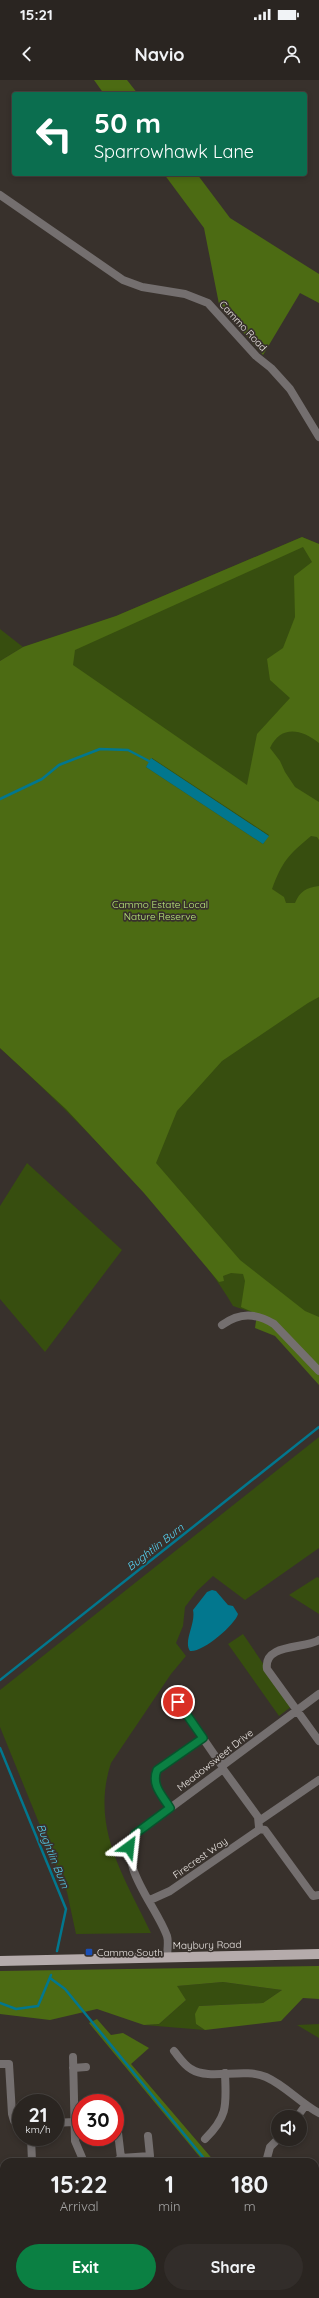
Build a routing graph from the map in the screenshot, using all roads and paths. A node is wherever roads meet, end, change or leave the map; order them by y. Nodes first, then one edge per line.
1 (0, 195) edge
2 (319, 437) edge
3 (222, 1325) dead end
4 (319, 1372) edge
5 (319, 1640) edge
6 (319, 1694) edge
7 (178, 1702) dead end
8 (297, 1710) junction
9 (203, 1738) junction
10 (319, 1741) edge
11 (223, 1768) junction
12 (319, 1780) edge
13 (170, 1808) junction
14 (259, 1825) junction
15 (319, 1895) edge
16 (150, 1900) junction
17 (319, 1954) edge
18 (168, 1958) junction
19 (0, 1961) edge
20 (174, 2051) dead end
21 (73, 2056) dead end
22 (0, 2064) edge
23 (73, 2068) junction
24 (86, 2068) dead end
25 (225, 2073) junction
26 (73, 2094) edge
27 (305, 2106) junction
28 (302, 2110) edge
29 (319, 2113) edge
30 (12, 2114) edge
31 (148, 2136) dead end
32 (205, 2139) dead end
33 (31, 2146) edge
34 (77, 2146) edge
35 (118, 2146) edge
36 (271, 2146) edge
37 (32, 2158) edge
38 (82, 2158) edge
39 (118, 2158) edge
40 (136, 2158) edge
41 (267, 2158) edge

1 - 2 street, Cammo Road
3 - 4 street
5 - 8 street
6 - 8 street, Meadowsweet Drive
7 - 9 street
8 - 10 street
8 - 11 street, Meadowsweet Drive
9 - 11 street
9 - 13 street
11 - 13 street, Meadowsweet Drive
11 - 14 street
12 - 14 street, Firecrest Way
13 - 16 street, Meadowsweet Drive
14 - 15 street
14 - 16 street, Firecrest Way
16 - 18 street, Meadowsweet Drive
17 - 18 main road, Maybury Road
18 - 19 main road, Maybury Road
20 - 25 street
21 - 23 street
22 - 30 street
23 - 24 street
23 - 26 street
25 - 27 street
25 - 32 street
27 - 28 street
27 - 29 street
31 - 40 street
33 - 37 street
34 - 38 street
35 - 39 street
36 - 41 street

